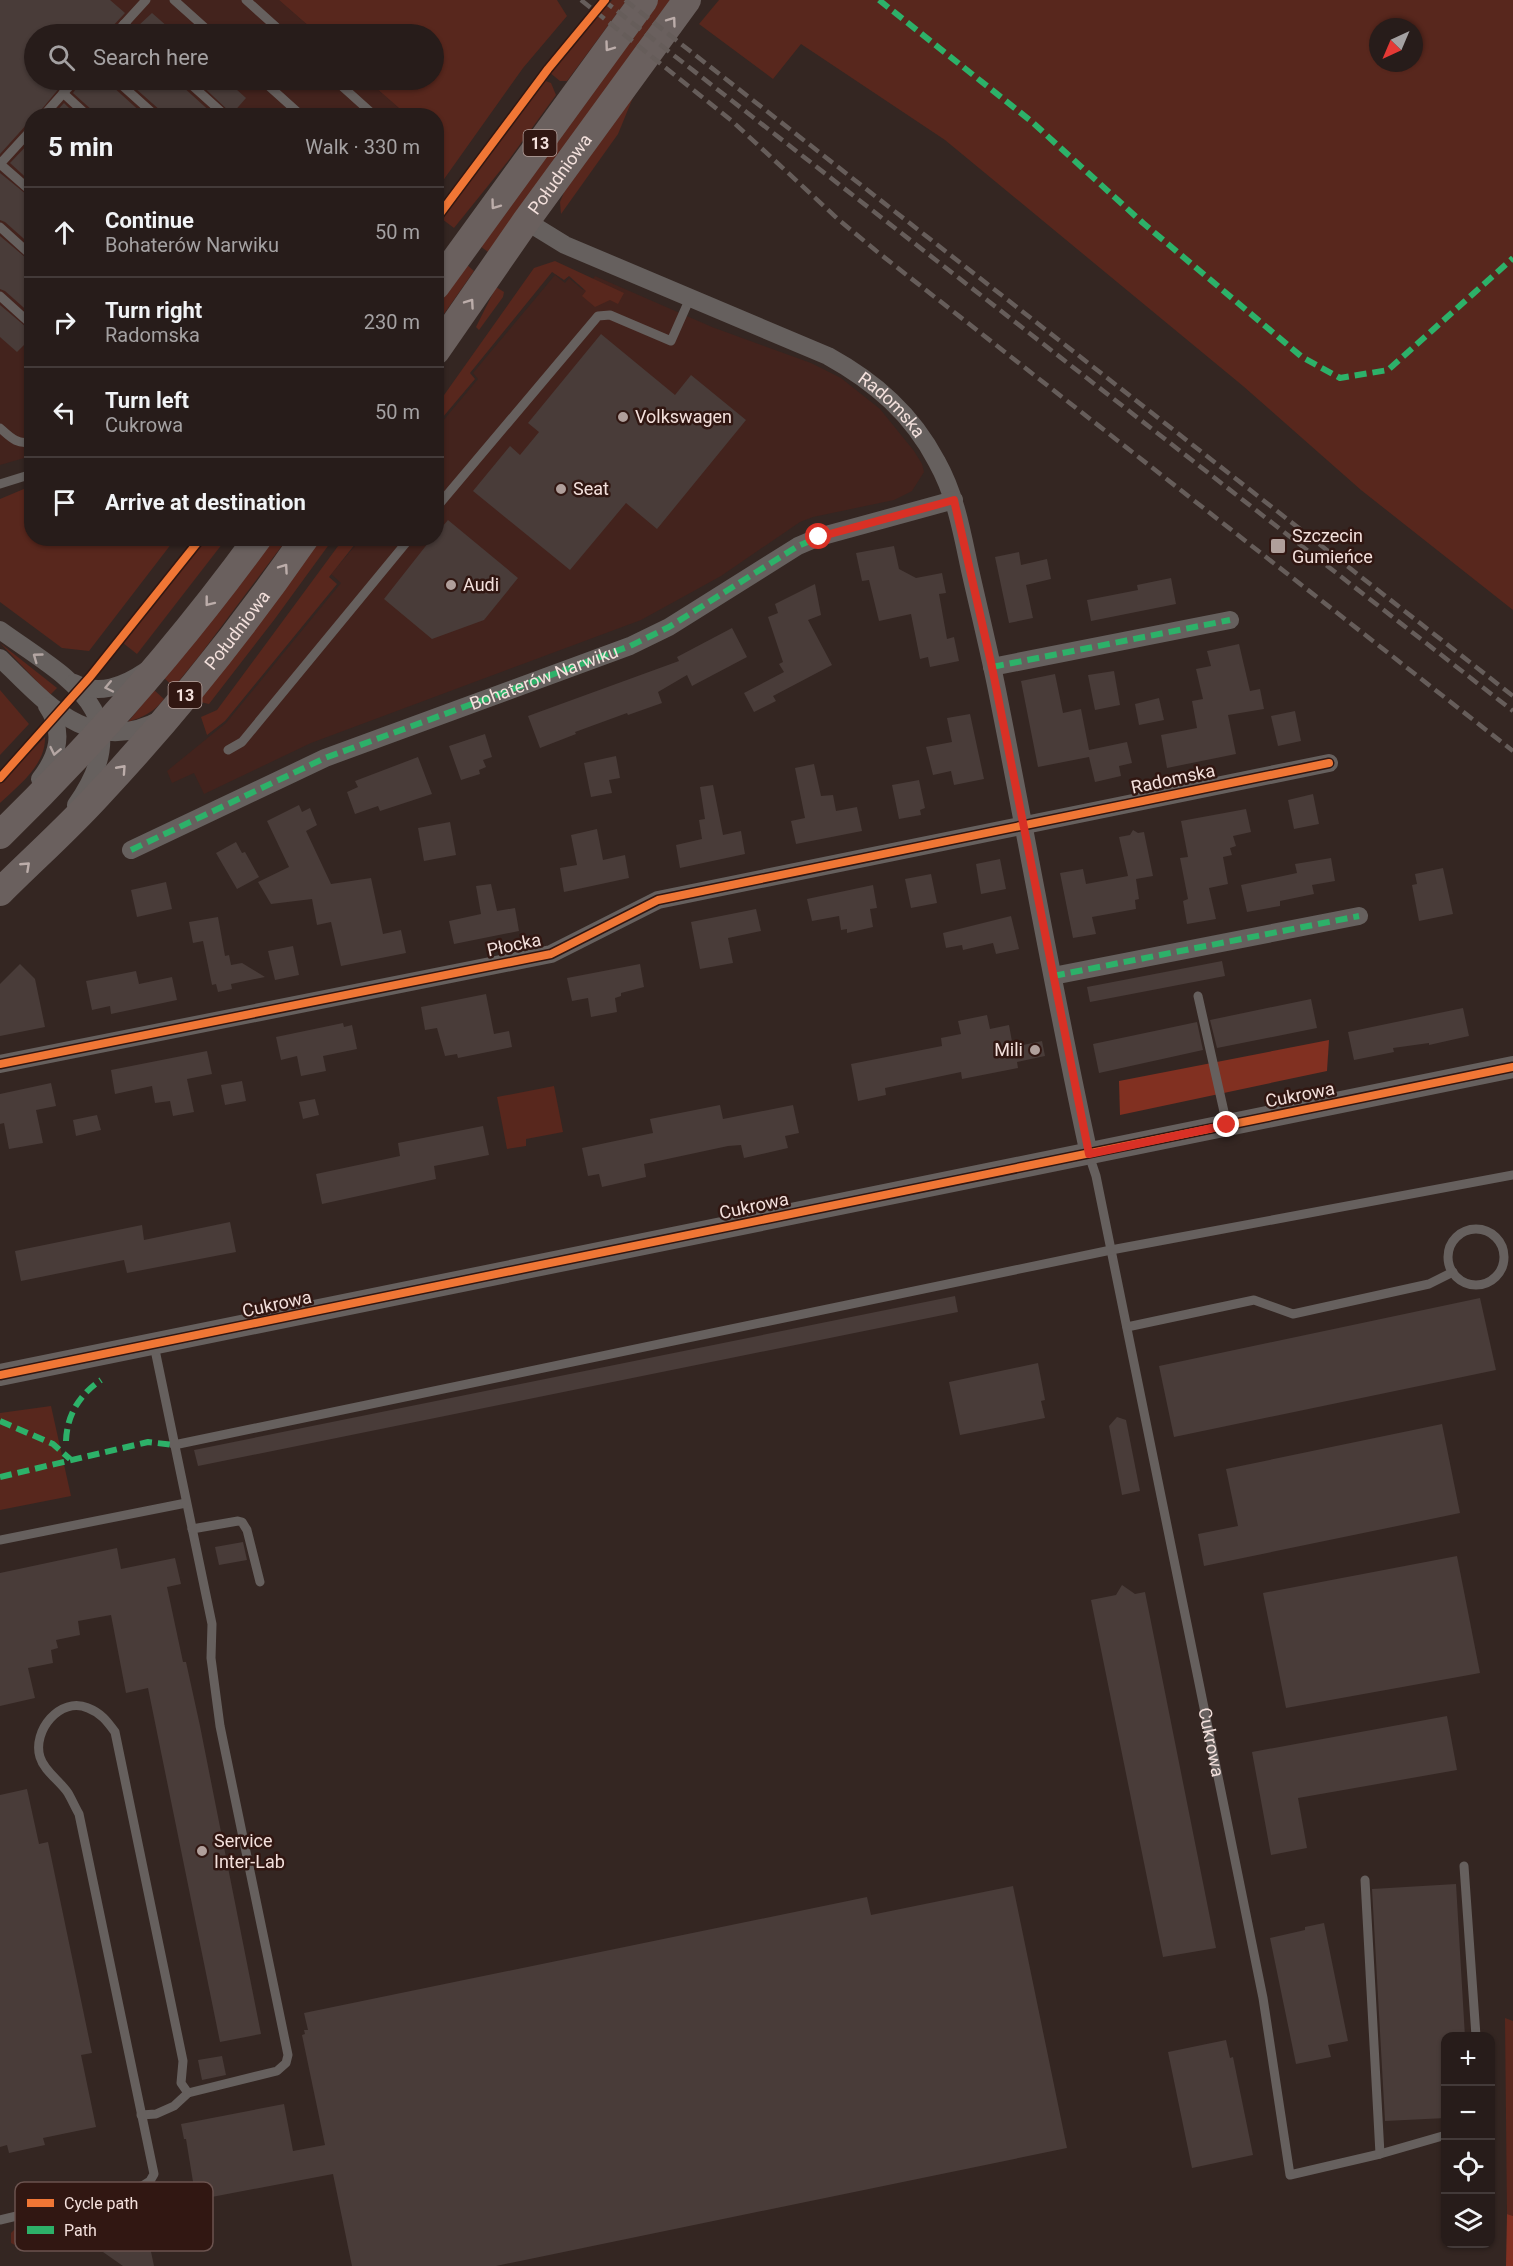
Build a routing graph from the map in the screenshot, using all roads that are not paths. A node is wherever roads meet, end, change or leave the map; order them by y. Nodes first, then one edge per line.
1 (146, 0) edge
2 (174, 0) edge
3 (246, 0) edge
4 (644, 0) edge
5 (687, 0) edge
6 (124, 24) edge
7 (201, 24) edge
8 (273, 24) edge
9 (66, 90) edge
10 (127, 90) edge
11 (197, 90) edge
12 (273, 90) edge
13 (346, 90) edge
14 (63, 93) junction
15 (50, 108) edge
16 (79, 108) edge
17 (147, 108) edge
18 (217, 108) edge
19 (293, 108) edge
20 (366, 108) edge
21 (24, 138) edge
22 (24, 185) edge
23 (526, 221) junction
24 (0, 227) edge
25 (24, 249) edge
26 (444, 275) edge
27 (0, 296) edge
28 (690, 298) junction
29 (24, 318) edge
30 (444, 339) edge
31 (0, 428) edge
32 (24, 443) edge
33 (24, 476) edge
34 (0, 484) edge
35 (444, 499) edge
36 (954, 500) junction
37 (252, 546) edge
38 (299, 546) edge
39 (403, 546) edge
40 (1230, 620) dead end
41 (0, 630) edge
42 (174, 646) junction
43 (0, 658) edge
44 (992, 667) junction
45 (74, 683) junction
46 (40, 697) junction
47 (166, 717) junction
48 (101, 731) junction
49 (228, 750) dead end
50 (1329, 763) dead end
51 (1024, 826) junction
52 (0, 828) edge
53 (0, 835) edge
54 (52, 841) junction
55 (131, 850) dead end
56 (0, 892) edge
57 (1359, 916) dead end
58 (1053, 976) junction
59 (1198, 996) dead end
60 (0, 1064) edge
61 (1513, 1067) edge
62 (1227, 1125) junction
63 (1089, 1154) junction
64 (1513, 1175) edge
65 (1111, 1250) junction
66 (1453, 1272) junction
67 (1126, 1327) junction
68 (154, 1345) junction
69 (0, 1376) edge
70 (174, 1445) junction
71 (186, 1503) junction
72 (192, 1529) junction
73 (0, 1540) edge
74 (260, 1582) dead end
75 (1464, 1866) dead end
76 (1365, 1880) dead end
77 (1476, 2032) edge
78 (188, 2093) junction
79 (141, 2115) junction
80 (1441, 2136) edge
81 (1380, 2154) junction
82 (148, 2182) edge
83 (15, 2216) edge
84 (0, 2220) edge

1 - 6 lane
2 - 7 lane
3 - 8 lane
4 -> 26 main road, Południowa / 13
23 -> 5 main road, Południowa / 13
9 - 14 lane
10 - 17 lane
11 - 18 lane
12 - 19 lane
13 - 20 lane
14 - 15 lane
14 - 16 lane
21 - 22 lane
23 - 28 street, Radomska
30 -> 23 main road, Południowa / 13
24 - 25 lane
27 - 29 lane
28 - 35 lane
28 - 36 street, Radomska
31 - 32 lane
33 - 34 lane
36 - 44 street, Radomska
36 - 55 street, Bohaterów Narwiku
37 -> 42 main road, Południowa / 13
47 -> 38 main road, Południowa / 13
39 - 49 lane
40 - 44 street
45 -> 41 street, Południowa
42 -> 45 street, Południowa
42 - 48 main road, Południowa / 13
43 - 46 street, Południowa
44 - 51 street, Radomska
45 - 48 street, Południowa
46 - 48 street, Południowa
46 -> 52 street, Południowa
47 - 48 street, Południowa
54 -> 47 main road, Południowa / 13
48 - 53 main road, Południowa / 13
48 - 54 street, Południowa
50 - 51 street, Radomska
51 - 58 street, Radomska
51 - 60 street, Płocka
56 -> 54 main road, Południowa / 13
57 - 58 street
58 - 63 street, Radomska
59 - 62 lane
61 - 62 street, Cukrowa
62 - 63 street, Cukrowa
63 - 65 lane, Cukrowa
63 - 68 street, Cukrowa
64 - 65 lane
65 - 67 lane, Cukrowa
65 - 70 lane
66 - 66 lane
66 - 67 lane
67 - 81 lane, Cukrowa
68 - 69 street, Cukrowa
68 - 70 lane
70 - 71 lane
71 - 72 lane
71 - 73 lane
72 - 74 lane
72 - 78 lane
75 - 77 lane
76 - 81 lane
78 - 79 lane
78 - 79 lane
79 - 82 lane
80 - 81 lane, Cukrowa
83 - 84 lane

